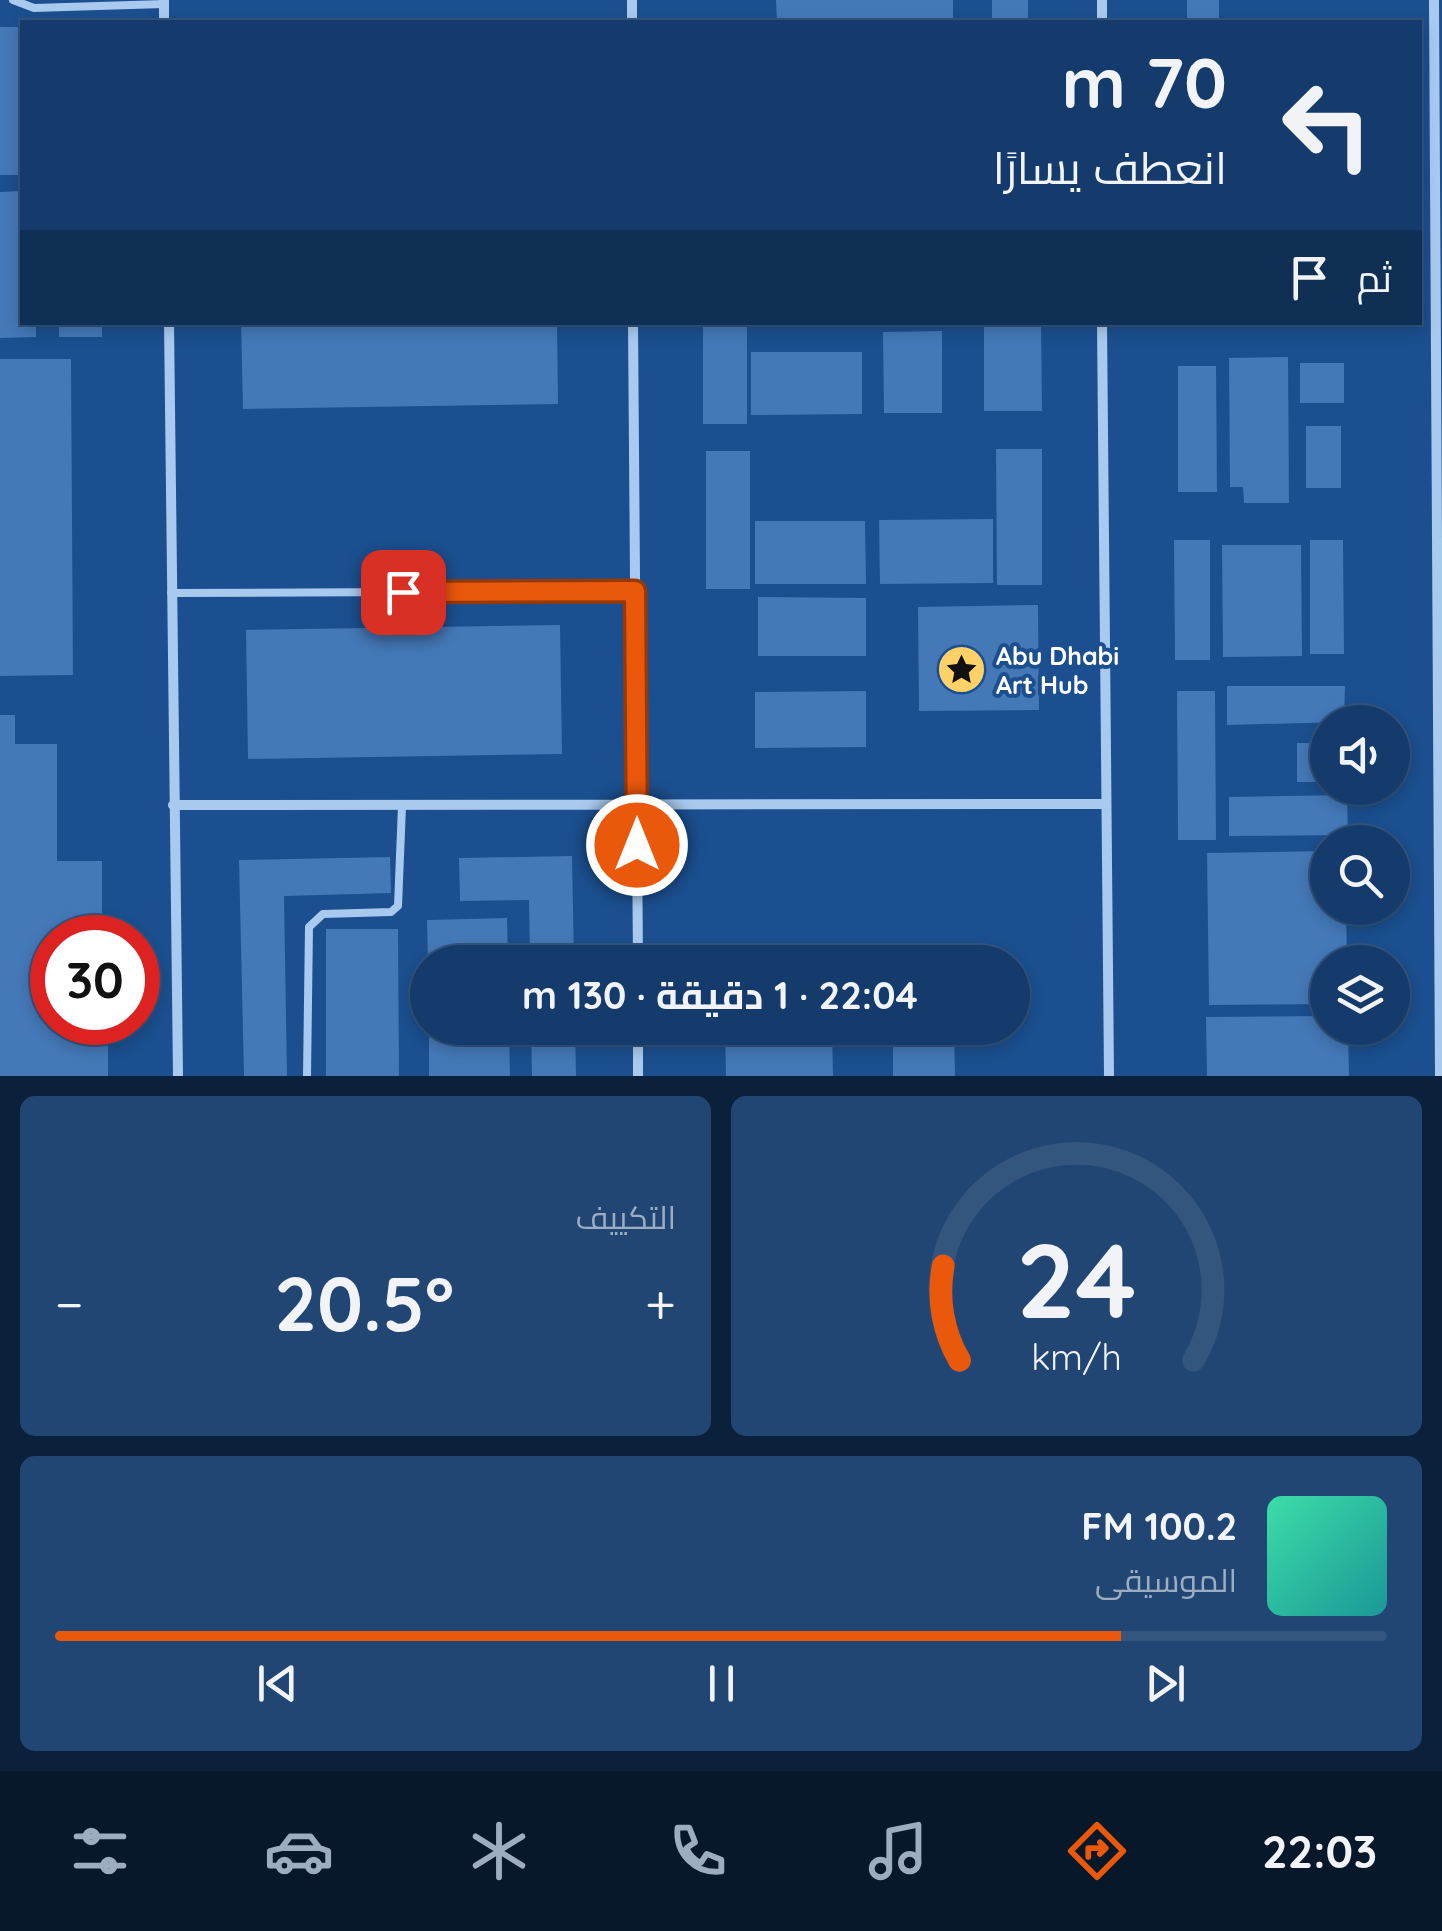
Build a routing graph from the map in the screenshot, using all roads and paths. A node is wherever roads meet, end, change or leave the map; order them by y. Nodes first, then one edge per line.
1 (14, 0) edge
2 (1434, 0) edge
3 (164, 2) edge
4 (1439, 169) edge
5 (169, 325) edge
6 (633, 325) edge
7 (1102, 325) edge
8 (635, 591) junction
9 (171, 593) junction
10 (1106, 804) junction
11 (173, 805) junction
12 (402, 806) junction
13 (637, 806) junction
14 (638, 945) edge
15 (638, 1045) edge
16 (178, 1076) edge
17 (306, 1076) edge
18 (638, 1076) edge
19 (1109, 1076) edge
20 (1440, 1076) edge

1 - 3 lane
2 - 4 street
4 - 20 street
5 - 9 street
6 - 8 street
7 - 10 street
8 - 9 lane
8 - 13 street
9 - 11 street
10 - 13 street
10 - 19 street
11 - 12 street
11 - 16 street
12 - 13 street
12 - 17 lane
13 - 14 street
15 - 18 street

